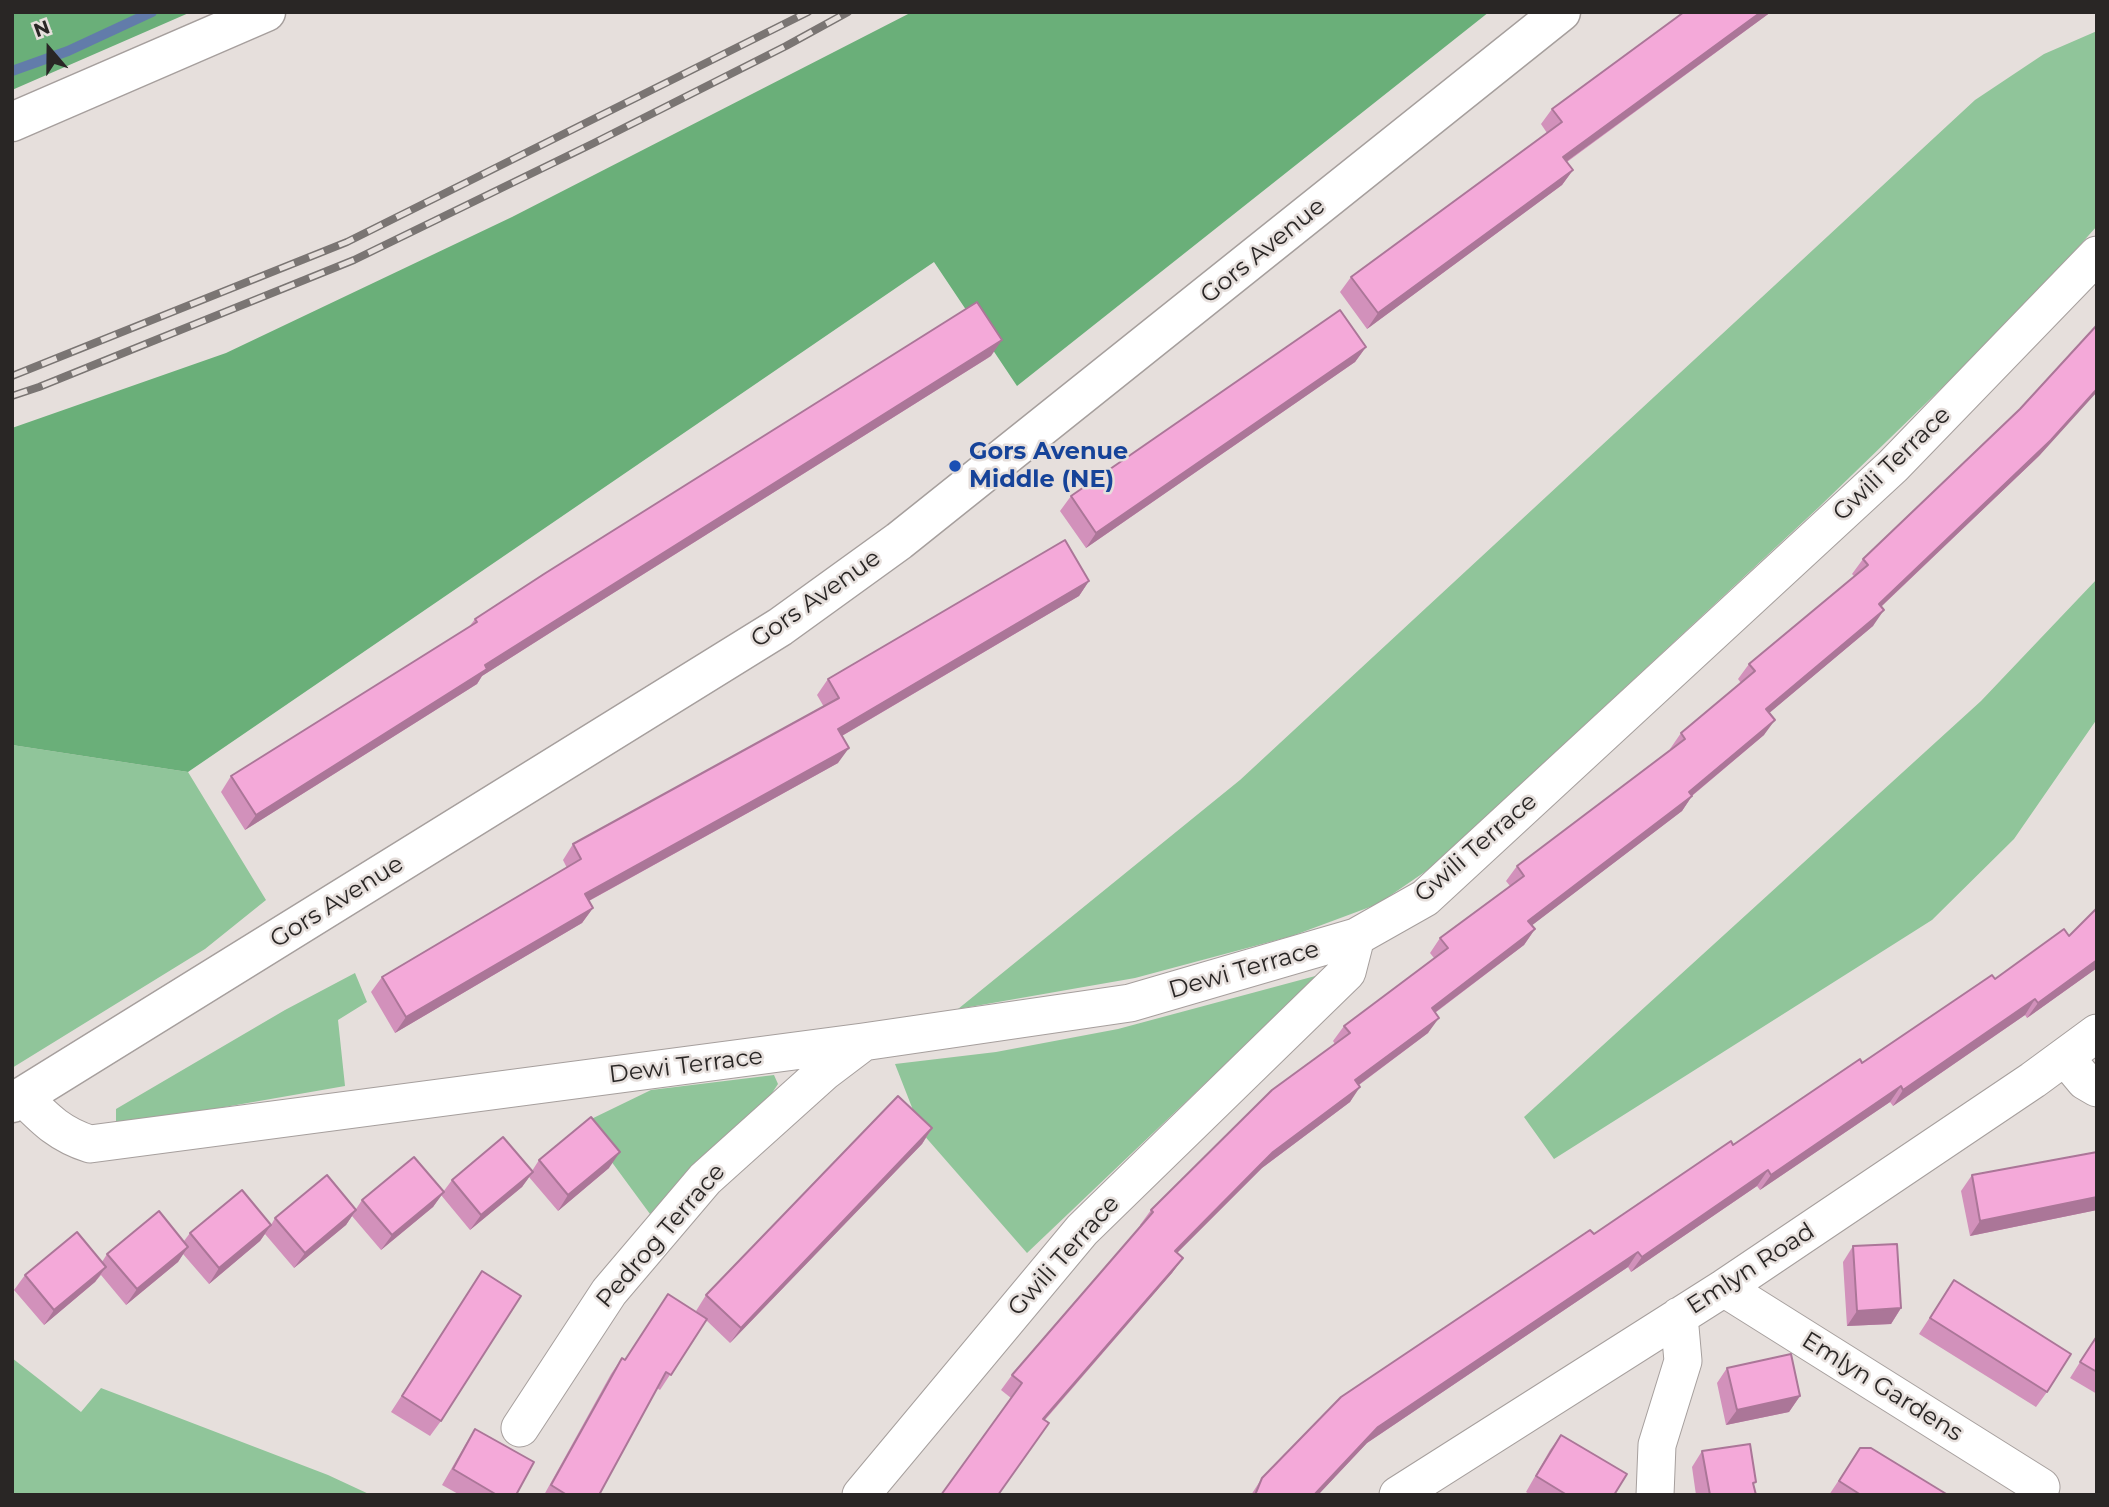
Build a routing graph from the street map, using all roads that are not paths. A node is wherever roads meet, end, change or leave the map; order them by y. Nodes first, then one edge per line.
1 (266, 12) edge
2 (1561, 12) edge
3 (12, 122) edge
4 (2097, 255) edge
5 (1356, 936) junction
6 (2097, 1033) edge
7 (863, 1042) junction
8 (2065, 1057) junction
9 (2097, 1088) edge
10 (18, 1100) edge
11 (1724, 1288) junction
12 (1679, 1316) junction
13 (520, 1428) dead end
14 (2041, 1487) dead end
15 (861, 1495) edge
16 (1398, 1495) edge
17 (1655, 1495) edge

1 - 3 street
2 - 10 street, Gors Avenue
4 - 5 street, Gwili Terrace
5 - 7 street, Dewi Terrace
5 - 15 street, Gwili Terrace
6 - 8 street, Emlyn Road
7 - 10 street, Dewi Terrace
7 - 13 street, Pedrog Terrace
8 - 9 street
8 - 11 street, Emlyn Road
11 - 12 street, Emlyn Road
11 - 14 street, Emlyn Gardens
12 - 16 street, Emlyn Road
12 - 17 street

